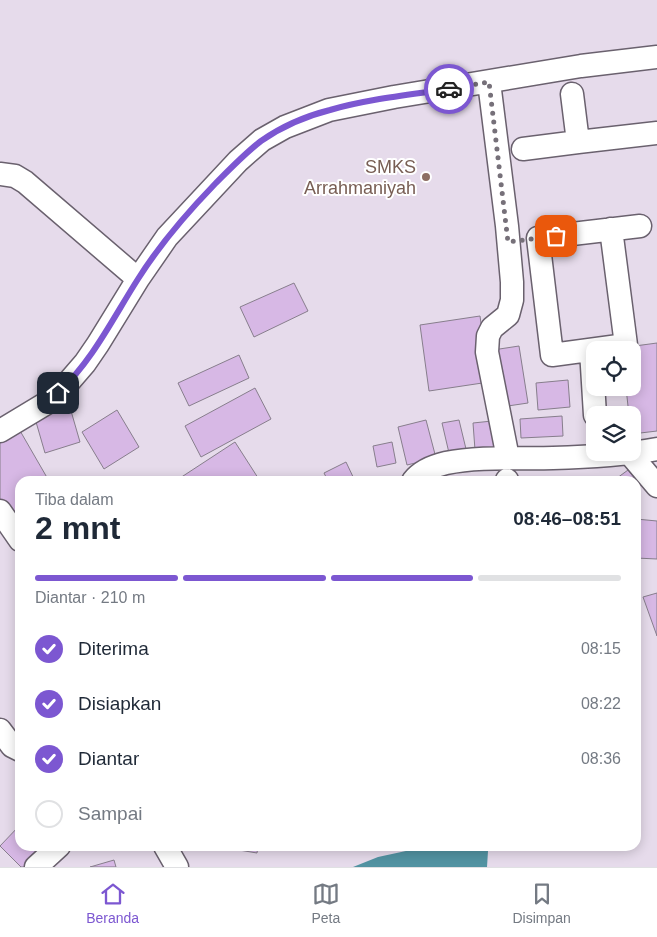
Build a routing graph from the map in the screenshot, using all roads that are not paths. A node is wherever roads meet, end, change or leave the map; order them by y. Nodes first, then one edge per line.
1 (657, 57) edge
2 (489, 82) junction
3 (572, 94) dead end
4 (657, 133) edge
5 (578, 142) junction
6 (523, 149) dead end
7 (0, 174) edge
8 (640, 226) dead end
9 (611, 229) junction
10 (538, 238) junction
11 (508, 242) junction
12 (138, 279) junction
13 (625, 341) edge
14 (586, 351) edge
15 (0, 431) edge
16 (657, 449) edge
17 (641, 452) edge
18 (586, 455) edge
19 (508, 458) junction
20 (636, 461) edge
21 (417, 476) edge
22 (657, 486) edge
23 (0, 511) edge
24 (15, 533) edge
25 (0, 730) edge
26 (15, 748) edge
27 (54, 851) edge
28 (168, 851) edge
29 (36, 867) edge
30 (177, 867) edge

1 - 2 street
2 - 11 street
2 - 12 street
3 - 5 street
4 - 5 street
5 - 6 street
7 - 12 street
8 - 9 street
9 - 10 street
9 - 13 street
10 - 11 street
10 - 14 street
11 - 19 street
12 - 15 street
16 - 17 street
18 - 19 street
19 - 21 street
20 - 22 street
23 - 24 street
25 - 26 street
27 - 29 street
28 - 30 street

